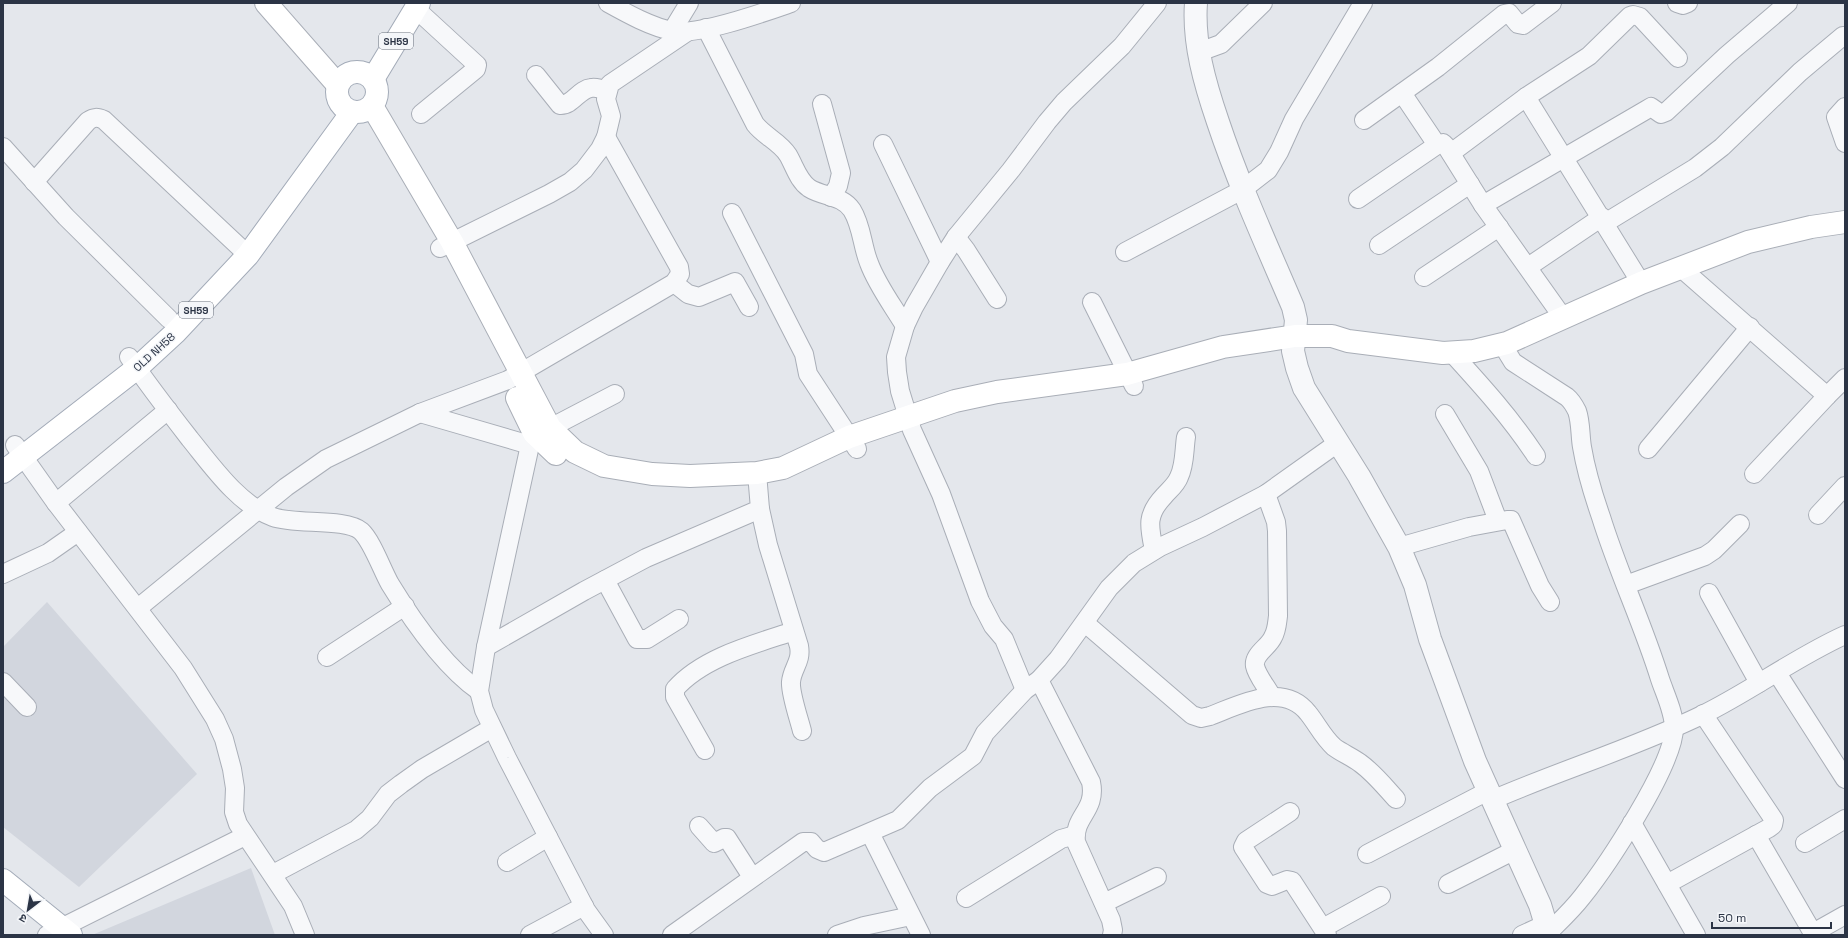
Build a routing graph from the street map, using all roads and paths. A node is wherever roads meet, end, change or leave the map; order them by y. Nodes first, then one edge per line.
1 (266, 3) edge
2 (284, 3) edge
3 (608, 3) edge
4 (689, 3) edge
5 (791, 3) edge
6 (1157, 3) edge
7 (1196, 3) edge
8 (1263, 3) edge
9 (1363, 3) edge
10 (1552, 3) edge
11 (1677, 3) edge
12 (1688, 3) edge
13 (1788, 3) edge
14 (413, 5) edge
15 (706, 28) junction
16 (679, 32) junction
17 (1843, 36) dead end
18 (1199, 52) junction
19 (1678, 58) dead end
20 (536, 76) dead end
21 (608, 91) junction
22 (1402, 92) junction
23 (355, 93) junction
24 (1526, 97) junction
25 (822, 104) dead end
26 (1845, 107) edge
27 (421, 114) dead end
28 (1364, 120) dead end
29 (606, 137) junction
30 (1845, 143) edge
31 (883, 144) dead end
32 (3, 147) edge
33 (1444, 149) junction
34 (1564, 157) junction
35 (34, 182) junction
36 (1470, 184) junction
37 (1242, 190) junction
38 (831, 196) junction
39 (1358, 199) dead end
40 (1483, 205) junction
41 (732, 213) dead end
42 (1603, 220) junction
43 (1845, 222) edge
44 (1499, 227) junction
45 (956, 238) junction
46 (446, 245) junction
47 (1379, 245) dead end
48 (242, 251) junction
49 (1125, 252) dead end
50 (940, 262) junction
51 (1528, 267) junction
52 (1682, 268) junction
53 (1424, 277) dead end
54 (674, 283) junction
55 (1641, 283) junction
56 (997, 299) dead end
57 (1092, 302) dead end
58 (749, 307) dead end
59 (169, 319) junction
60 (1564, 319) junction
61 (905, 326) junction
62 (1750, 327) junction
63 (1294, 343) junction
64 (1502, 344) junction
65 (1451, 352) junction
66 (133, 362) junction
67 (514, 376) junction
68 (1845, 378) edge
69 (1130, 380) junction
70 (615, 394) dead end
71 (1827, 396) junction
72 (168, 410) junction
73 (420, 413) junction
74 (1445, 414) dead end
75 (910, 423) junction
76 (539, 431) junction
77 (1186, 437) dead end
78 (1339, 442) junction
79 (853, 443) junction
80 (1648, 449) dead end
81 (13, 452) edge
82 (1536, 456) dead end
83 (3, 472) edge
84 (1754, 474) dead end
85 (758, 479) junction
86 (1845, 486) edge
87 (1266, 494) junction
88 (56, 503) junction
89 (760, 509) junction
90 (258, 510) junction
91 (1818, 515) dead end
92 (1498, 521) junction
93 (1740, 524) dead end
94 (78, 532) junction
95 (1399, 547) junction
96 (1154, 550) junction
97 (3, 574) edge
98 (605, 580) junction
99 (1626, 585) junction
100 (1709, 593) dead end
101 (1550, 602) dead end
102 (405, 606) junction
103 (138, 608) junction
104 (679, 619) dead end
105 (1085, 623) junction
106 (794, 631) junction
107 (1845, 635) edge
108 (486, 647) junction
109 (327, 657) dead end
110 (1777, 673) junction
111 (3, 682) edge
112 (1759, 683) junction
113 (1032, 685) junction
114 (479, 690) junction
115 (1272, 697) junction
116 (27, 707) dead end
117 (1703, 714) junction
118 (492, 728) junction
119 (1674, 728) junction
120 (802, 731) dead end
121 (705, 750) dead end
122 (1845, 779) edge
123 (1490, 796) junction
124 (1396, 800) dead end
125 (1290, 812) dead end
126 (1845, 819) edge
127 (1632, 822) junction
128 (699, 826) dead end
129 (870, 833) junction
130 (1075, 835) junction
131 (1756, 835) junction
132 (245, 836) junction
133 (548, 837) junction
134 (1805, 843) dead end
135 (1515, 850) junction
136 (1367, 854) dead end
137 (507, 862) dead end
138 (273, 874) junction
139 (1157, 877) dead end
140 (752, 878) junction
141 (3, 880) edge
142 (1448, 884) dead end
143 (1667, 884) junction
144 (1381, 896) dead end
145 (3, 897) edge
146 (966, 898) dead end
147 (1104, 903) junction
148 (584, 906) junction
149 (1845, 915) edge
150 (911, 916) junction
151 (1548, 930) edge
152 (1325, 931) edge
153 (55, 933) edge
154 (1814, 934) edge
155 (305, 935) edge
156 (530, 935) edge
157 (604, 935) edge
158 (672, 935) edge
159 (837, 935) edge
160 (921, 935) edge
161 (1112, 935) edge
162 (1522, 935) edge
163 (1696, 935) edge

1 - 23 main road
2 - 23 main road
3 - 16 street
4 - 16 street
5 - 15 street
6 - 45 street
7 - 18 street
8 - 18 street
9 - 37 street
10 - 22 street
11 - 12 street
13 - 34 street
14 - 23 main road, OLD NH58 / SH59
14 - 27 street
15 - 16 street
15 - 38 street
16 - 21 street
17 - 42 street
18 - 37 street
19 - 24 street
20 - 21 street
21 - 29 street
22 - 28 street
22 - 33 street
23 - 46 main road
23 - 48 main road, OLD NH58 / SH59
24 - 33 street
24 - 34 street
25 - 38 street
26 - 30 street
29 - 46 street
29 - 54 street
31 - 50 street
32 - 35 street
33 - 36 street
33 - 39 street
34 - 40 street
34 - 42 street
35 - 48 street
35 - 59 street
36 - 40 street
36 - 47 street
37 - 49 street
37 - 63 street
38 - 61 street
40 - 44 street
41 - 79 street
42 - 51 street
42 - 55 street
43 - 52 main road
44 - 51 street
44 - 53 street
45 - 50 street
45 - 56 street
46 - 67 main road
48 - 59 main road, OLD NH58 / SH59
48 - 66 main road, OLD NH58 / SH59
50 - 61 street
51 - 60 street
52 - 55 main road
52 - 62 street
54 - 58 street
54 - 67 street
55 - 60 main road
57 - 69 street
59 - 66 main road, OLD NH58 / SH59
60 - 64 main road
61 - 75 street
62 - 71 street
62 - 80 street
63 - 65 main road
63 - 69 main road
63 - 78 street
64 - 65 main road
64 - 99 street
65 - 82 street
66 - 72 street
66 - 81 main road, OLD NH58 / SH59
67 - 73 street
67 - 76 main road
68 - 71 street
69 - 75 main road
70 - 76 street
71 - 84 street
72 - 88 street
72 - 90 street
73 - 76 street
73 - 90 street
74 - 92 street
75 - 79 main road
75 - 113 street
76 - 85 main road
76 - 108 street
77 - 96 street
78 - 87 street
78 - 95 street
79 - 85 main road
81 - 83 main road, OLD NH58 / SH59
81 - 88 street
85 - 89 street
86 - 91 street
87 - 96 street
87 - 115 street
88 - 94 street
89 - 98 street
89 - 106 street
90 - 102 street
90 - 103 street
92 - 95 street
92 - 101 street
93 - 99 street
94 - 97 street
94 - 103 street
95 - 123 street
96 - 105 street
98 - 104 street
98 - 108 street
99 - 119 street
100 - 112 street
102 - 109 street
102 - 114 street
103 - 132 street
105 - 113 street
105 - 115 street
106 - 120 street
106 - 121 street
107 - 110 street
108 - 114 street
110 - 112 street
110 - 122 street
111 - 116 street
112 - 117 street
113 - 129 street
113 - 130 street
114 - 118 street
115 - 124 street
117 - 119 street
117 - 131 street
118 - 133 street
118 - 138 street
119 - 123 street
119 - 127 street
123 - 135 street
123 - 136 street
125 - 152 street
126 - 134 street
127 - 143 street
127 - 151 street
128 - 140 street
129 - 140 street
129 - 150 street
130 - 146 street
130 - 147 street
131 - 143 street
131 - 154 street
132 - 138 street
132 - 153 street
133 - 137 street
133 - 148 street
135 - 142 street
135 - 151 street
138 - 155 street
139 - 147 street
140 - 158 street
141 - 153 main road
143 - 163 street
144 - 152 street
145 - 153 main road
147 - 161 street
148 - 156 street
148 - 157 street
149 - 154 street
150 - 159 street
150 - 160 street
151 - 162 street

